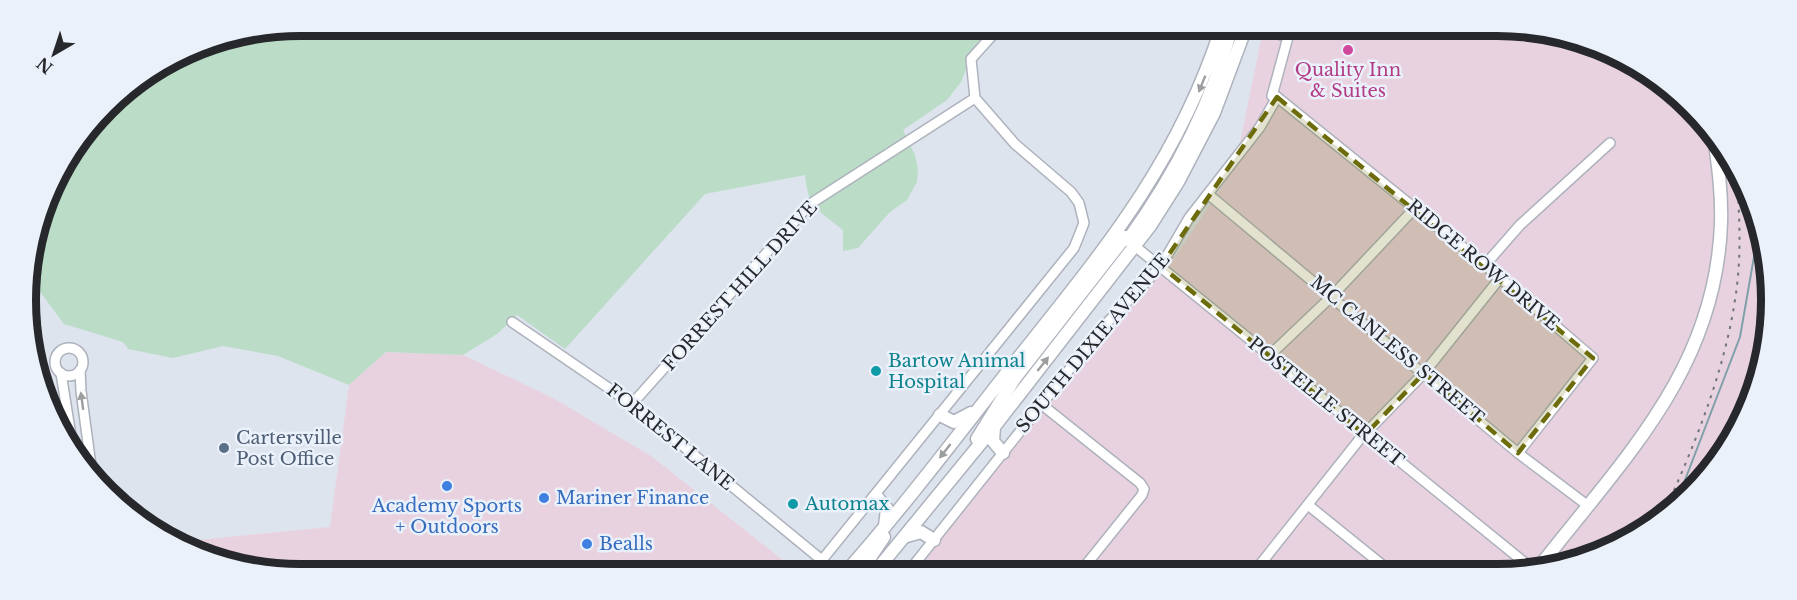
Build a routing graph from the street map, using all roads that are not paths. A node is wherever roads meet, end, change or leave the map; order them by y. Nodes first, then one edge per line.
1 (992, 36) edge
2 (1218, 36) edge
3 (1229, 36) edge
4 (1242, 36) edge
5 (1285, 36) edge
6 (975, 98) junction
7 (1277, 98) junction
8 (1610, 143) dead end
9 (1716, 151) edge
10 (1208, 194) junction
11 (1414, 209) junction
12 (1127, 239) junction
13 (1485, 265) junction
14 (1161, 266) junction
15 (1500, 278) junction
16 (1332, 296) junction
17 (512, 322) dead end
18 (1269, 356) junction
19 (80, 370) junction
20 (60, 373) junction
21 (1424, 374) junction
22 (632, 404) junction
23 (1041, 404) junction
24 (982, 405) junction
25 (940, 415) junction
26 (69, 423) junction
27 (85, 424) junction
28 (994, 427) junction
29 (70, 430) edge
30 (1365, 435) junction
31 (1003, 453) junction
32 (1518, 453) junction
33 (968, 459) junction
34 (90, 460) edge
35 (876, 496) junction
36 (1308, 505) junction
37 (1587, 505) junction
38 (896, 512) junction
39 (885, 526) junction
40 (906, 537) junction
41 (934, 540) junction
42 (1545, 560) edge
43 (823, 561) junction
44 (1525, 562) edge
45 (820, 564) edge
46 (853, 564) edge
47 (866, 564) edge
48 (882, 564) edge
49 (915, 564) edge
50 (1088, 564) edge
51 (1261, 564) edge
52 (1381, 564) edge

1 - 6 street
2 -> 12 main road
3 - 12 main road
4 - 12 main road
5 - 7 street, SOUTH DIXIE AVENUE
6 - 22 street, FORREST HILL DRIVE
6 - 25 street
7 - 10 street, SOUTH DIXIE AVENUE
7 - 11 street, RIDGE ROW DRIVE
8 - 13 street
9 - 37 main road
10 - 14 street, SOUTH DIXIE AVENUE
10 - 16 street, MC CANLESS STREET
11 - 13 street, RIDGE ROW DRIVE
11 - 16 street
12 - 14 street, POSTELLE STREET
12 - 24 main road
28 -> 12 main road
12 - 33 main road
13 - 15 street, RIDGE ROW DRIVE
14 - 18 street, POSTELLE STREET
14 - 23 street, SOUTH DIXIE AVENUE
15 - 21 street
15 - 32 street, RIDGE ROW DRIVE
16 - 18 street
16 - 21 street, MC CANLESS STREET
17 - 22 street, FORREST LANE
18 - 30 street, POSTELLE STREET
19 - 20 street
19 - 20 street
27 -> 19 street
20 - 26 street
21 - 30 street
21 - 32 street, MC CANLESS STREET
22 - 43 street, FORREST LANE
23 - 31 street, SOUTH DIXIE AVENUE
23 - 50 street
24 - 25 main road
24 -> 38 main road
25 - 35 street
26 - 27 street
26 - 29 street
27 - 34 street
28 - 31 main road
28 - 33 main road
30 - 36 street
30 - 44 street, POSTELLE STREET
31 - 41 street, SOUTH DIXIE AVENUE
32 - 37 street, MC CANLESS STREET
33 - 40 main road
35 - 39 main road
35 - 43 street
36 - 51 street
36 - 52 street
37 - 42 main road
38 - 39 main road
38 - 47 main road
39 - 46 main road
40 - 41 main road
40 - 48 main road
41 - 49 street, SOUTH DIXIE AVENUE
43 - 45 street

